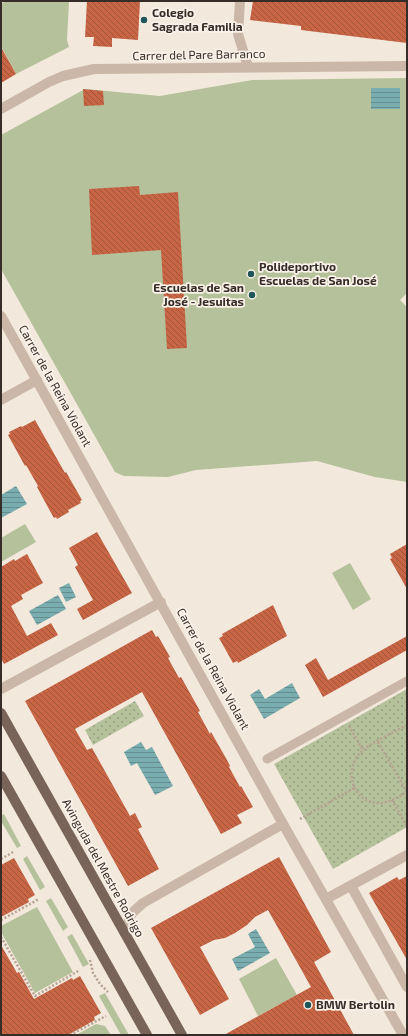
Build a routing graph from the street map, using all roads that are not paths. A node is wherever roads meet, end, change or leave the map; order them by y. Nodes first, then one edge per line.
1 (240, 1) edge
2 (407, 66) edge
3 (248, 67) junction
4 (1, 109) edge
5 (1, 316) edge
6 (37, 380) junction
7 (1, 400) edge
8 (161, 602) junction
9 (407, 681) edge
10 (1, 689) edge
11 (1, 713) edge
12 (267, 759) dead end
13 (1, 776) edge
14 (283, 824) junction
15 (407, 855) edge
16 (351, 886) junction
17 (326, 899) junction
18 (124, 932) junction
19 (407, 987) edge
20 (147, 1035) edge
21 (182, 1035) edge
22 (403, 1035) edge

1 - 3 street
2 - 3 street, Carrer del Pare Barranco
3 - 4 street, Carrer del Pare Barranco
5 - 6 street, Carrer de la Reina Violant
6 - 7 street
6 - 8 street, Carrer de la Reina Violant
8 - 10 street
8 - 14 street, Carrer de la Reina Violant
9 - 12 street
11 - 18 main road, Avinguda del Mestre Rodrigo
13 - 20 main road
14 - 17 street, Carrer de la Reina Violant
14 - 18 street
15 - 16 street
16 - 17 street
16 - 19 street
17 - 22 street, Carrer de la Reina Violant
18 - 21 main road, Avinguda del Mestre Rodrigo

